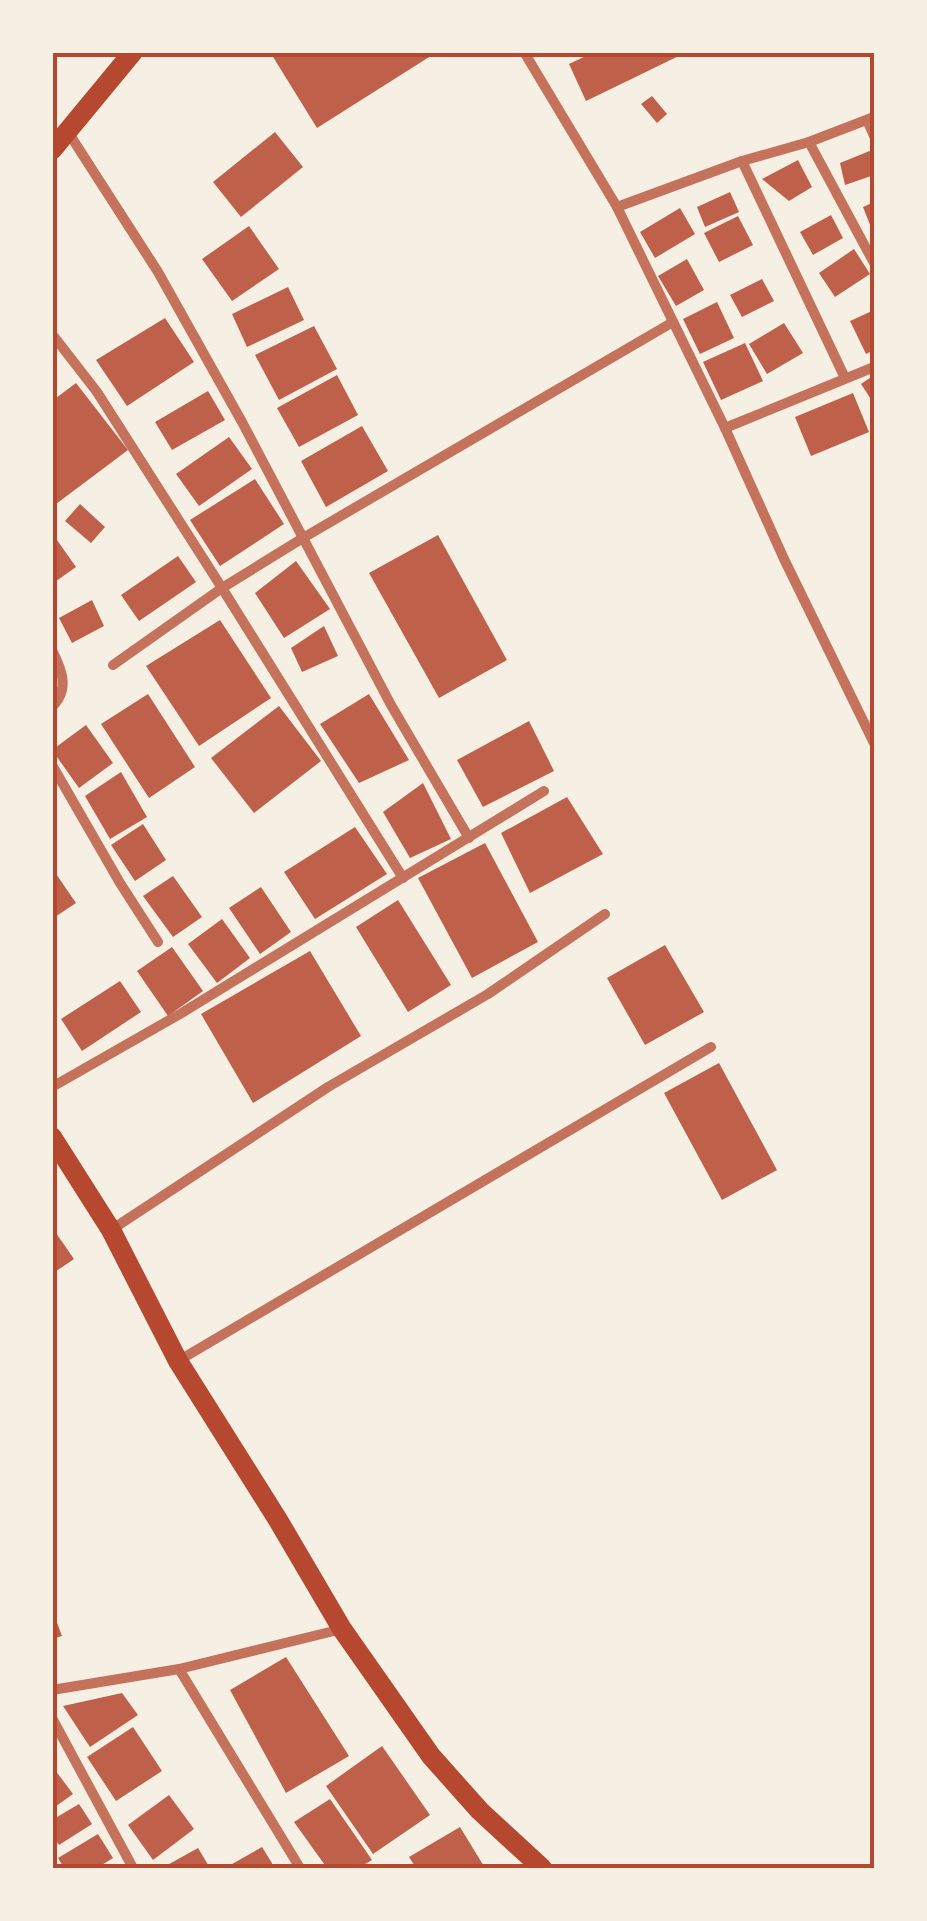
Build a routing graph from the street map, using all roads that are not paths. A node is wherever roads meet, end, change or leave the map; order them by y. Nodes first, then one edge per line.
1 (133, 52) edge
2 (524, 52) edge
3 (871, 118) edge
4 (68, 132) junction
5 (874, 136) edge
6 (810, 142) junction
7 (52, 150) edge
8 (742, 162) junction
9 (617, 208) junction
10 (874, 263) edge
11 (673, 322) junction
12 (52, 334) edge
13 (874, 367) edge
14 (845, 378) junction
15 (725, 428) junction
16 (303, 538) junction
17 (222, 588) junction
18 (52, 650) edge
19 (113, 665) dead end
20 (52, 707) edge
21 (874, 743) edge
22 (52, 765) edge
23 (544, 791) dead end
24 (469, 838) junction
25 (403, 878) junction
26 (606, 914) dead end
27 (158, 942) dead end
28 (710, 1047) dead end
29 (52, 1087) edge
30 (56, 1151) edge
31 (111, 1230) junction
32 (178, 1360) junction
33 (342, 1629) junction
34 (179, 1669) junction
35 (52, 1690) edge
36 (52, 1718) edge
37 (133, 1868) edge
38 (300, 1868) edge
39 (542, 1868) edge

1 - 4 main road
2 - 9 street
3 - 5 street
3 - 6 street
4 - 7 main road
4 - 16 street
6 - 8 street
6 - 10 street
8 - 9 street
8 - 14 street
9 - 11 street
11 - 15 street
11 - 16 street
12 - 17 street
13 - 14 street
14 - 15 street
15 - 21 street
16 - 17 street
16 - 24 street
17 - 19 street
17 - 25 street
18 - 20 street
22 - 27 street
23 - 24 street
24 - 25 street
25 - 29 street
26 - 31 street
28 - 32 street
30 - 31 main road
31 - 32 main road
32 - 33 main road
33 - 34 street
33 - 39 main road
34 - 35 street
34 - 38 street
36 - 37 street

